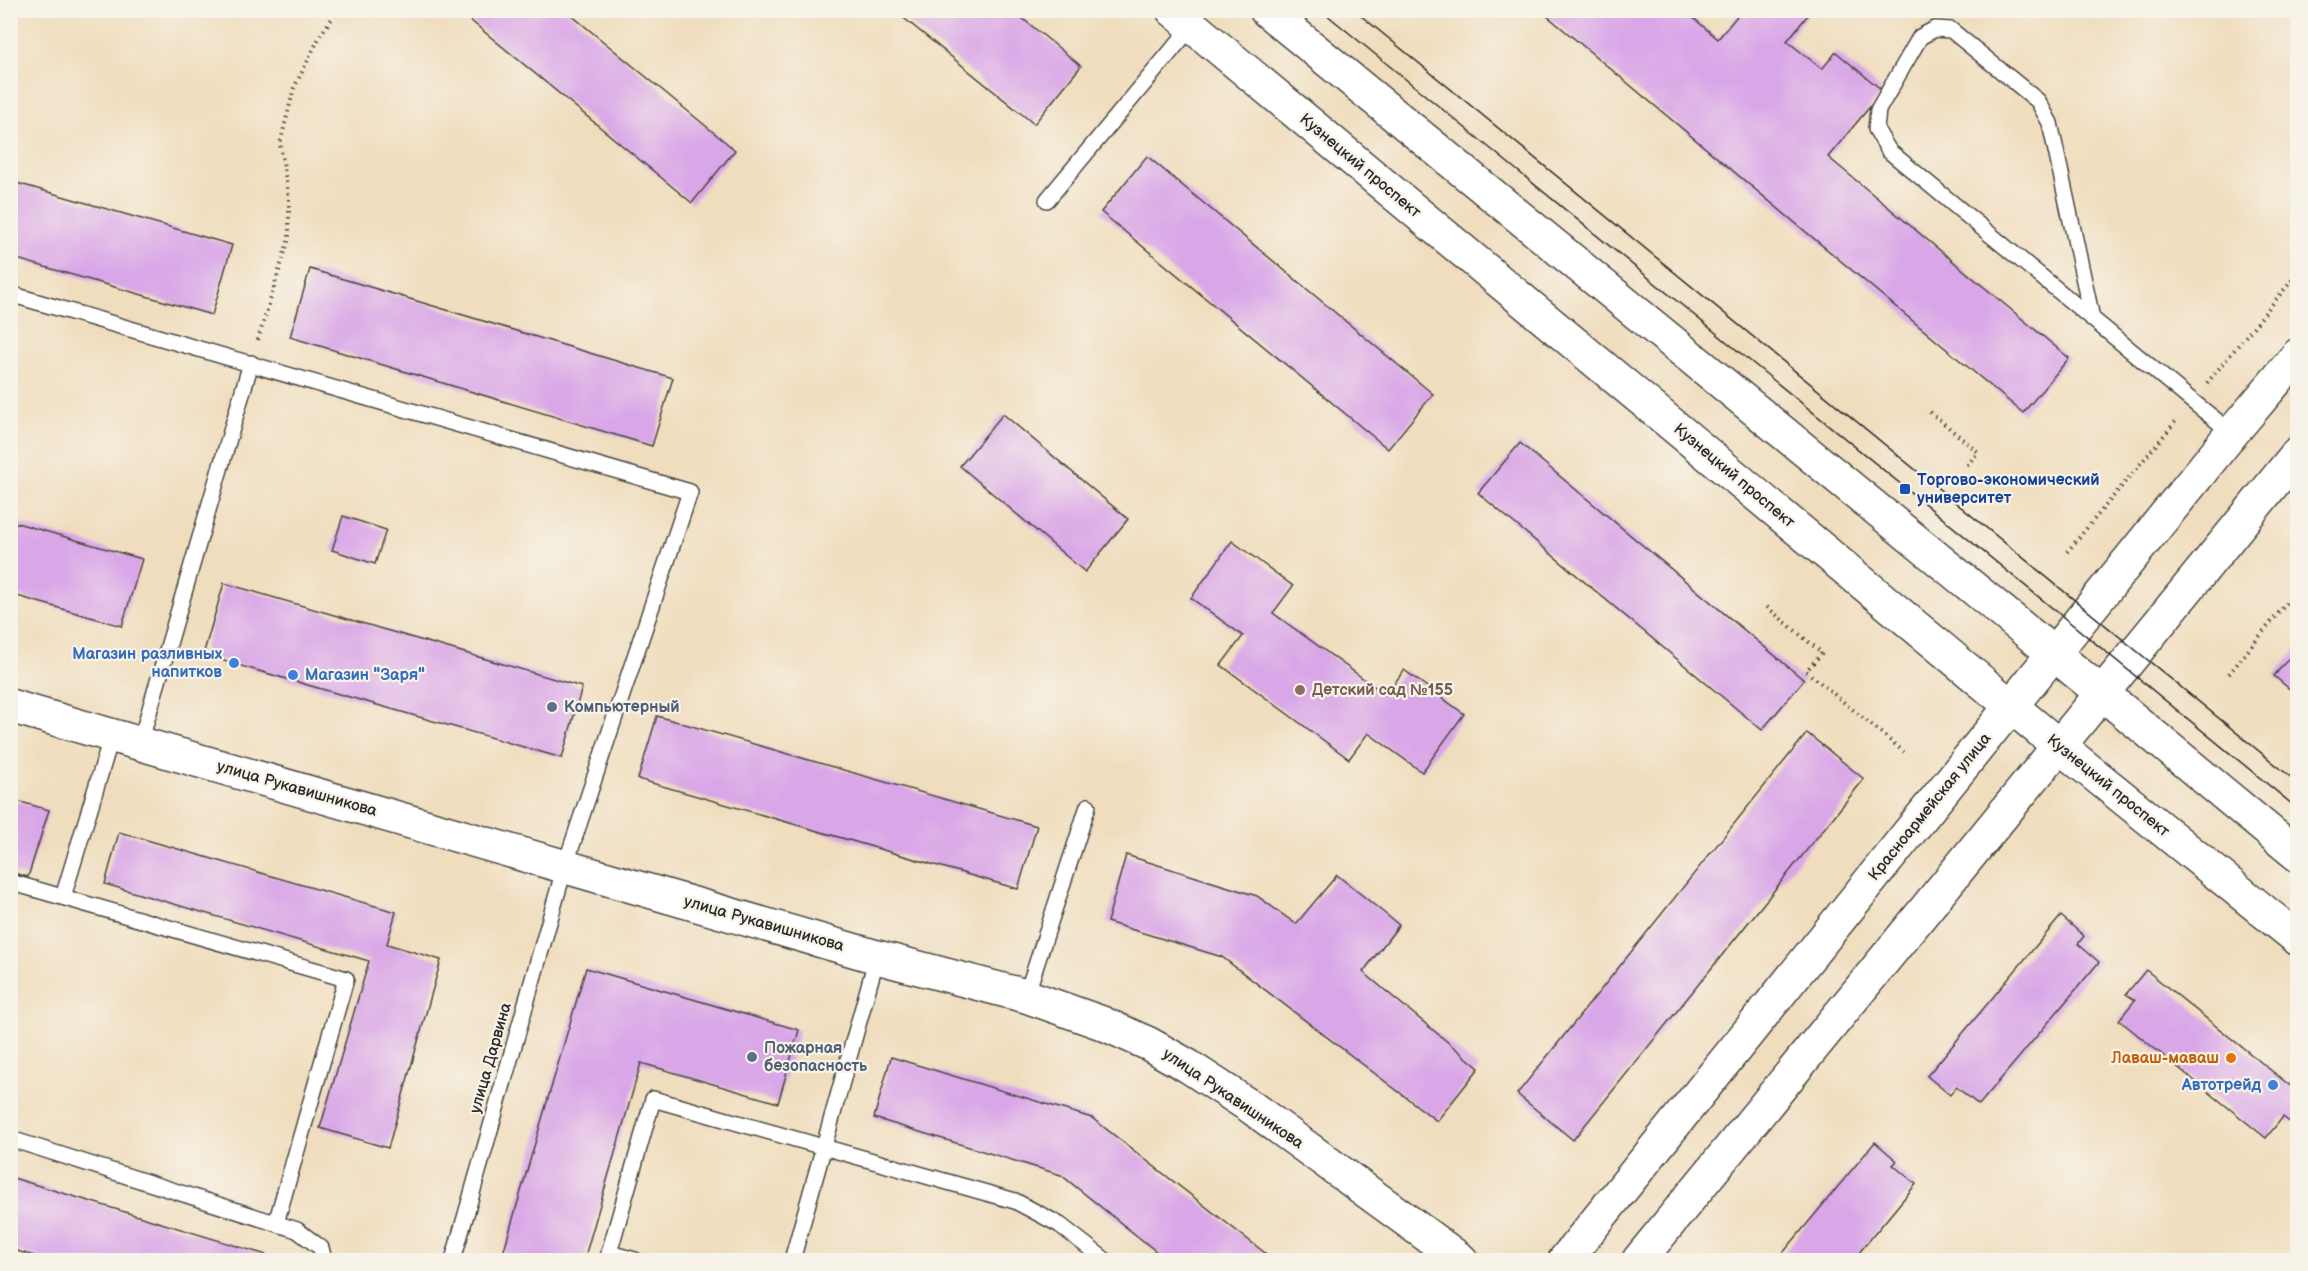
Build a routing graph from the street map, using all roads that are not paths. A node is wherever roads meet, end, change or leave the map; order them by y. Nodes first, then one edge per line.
1 (1266, 10) edge
2 (1182, 18) edge
3 (1047, 200) dead end
4 (10, 294) edge
5 (2092, 318) junction
6 (2298, 355) edge
7 (251, 363) junction
8 (2232, 433) junction
9 (2297, 454) edge
10 (2053, 654) junction
11 (2103, 694) junction
12 (10, 706) edge
13 (2011, 706) junction
14 (126, 739) junction
15 (2059, 746) junction
16 (1088, 806) dead end
17 (2298, 855) edge
18 (565, 866) junction
19 (10, 882) edge
20 (63, 897) junction
21 (2298, 939) edge
22 (877, 957) junction
23 (1026, 996) junction
24 (14, 1140) dead end
25 (823, 1148) junction
26 (276, 1223) junction
27 (324, 1260) edge
28 (453, 1260) edge
29 (635, 1260) edge
30 (792, 1260) edge
31 (1105, 1260) edge
32 (1461, 1260) edge
33 (1565, 1260) edge
34 (1639, 1260) edge

1 - 10 main road
2 - 3 lane
2 - 13 main road, Кузнецкий проспект
4 - 7 lane
5 - 5 lane
5 - 8 lane
6 - 8 main road, Красноармейская улица
7 - 14 lane
7 - 18 lane, улица Дарвина
8 - 10 main road, Красноармейская улица
9 - 11 main road
10 - 11 main road
10 - 13 main road, Красноармейская улица
11 - 15 main road
11 - 17 main road
12 - 14 main road, улица Рукавишникова
13 - 15 main road, Кузнецкий проспект
13 - 33 main road, Красноармейская улица
14 - 18 main road, улица Рукавишникова
14 - 20 lane
15 - 21 main road, Кузнецкий проспект
15 - 34 main road
16 - 23 lane
18 - 22 main road, улица Рукавишникова
18 - 28 lane, улица Дарвина
19 - 20 lane
20 - 26 lane
22 - 23 main road, улица Рукавишникова
22 - 25 lane
23 - 32 main road, улица Рукавишникова
24 - 26 lane
25 - 29 lane
25 - 30 lane
25 - 31 lane
26 - 27 lane

